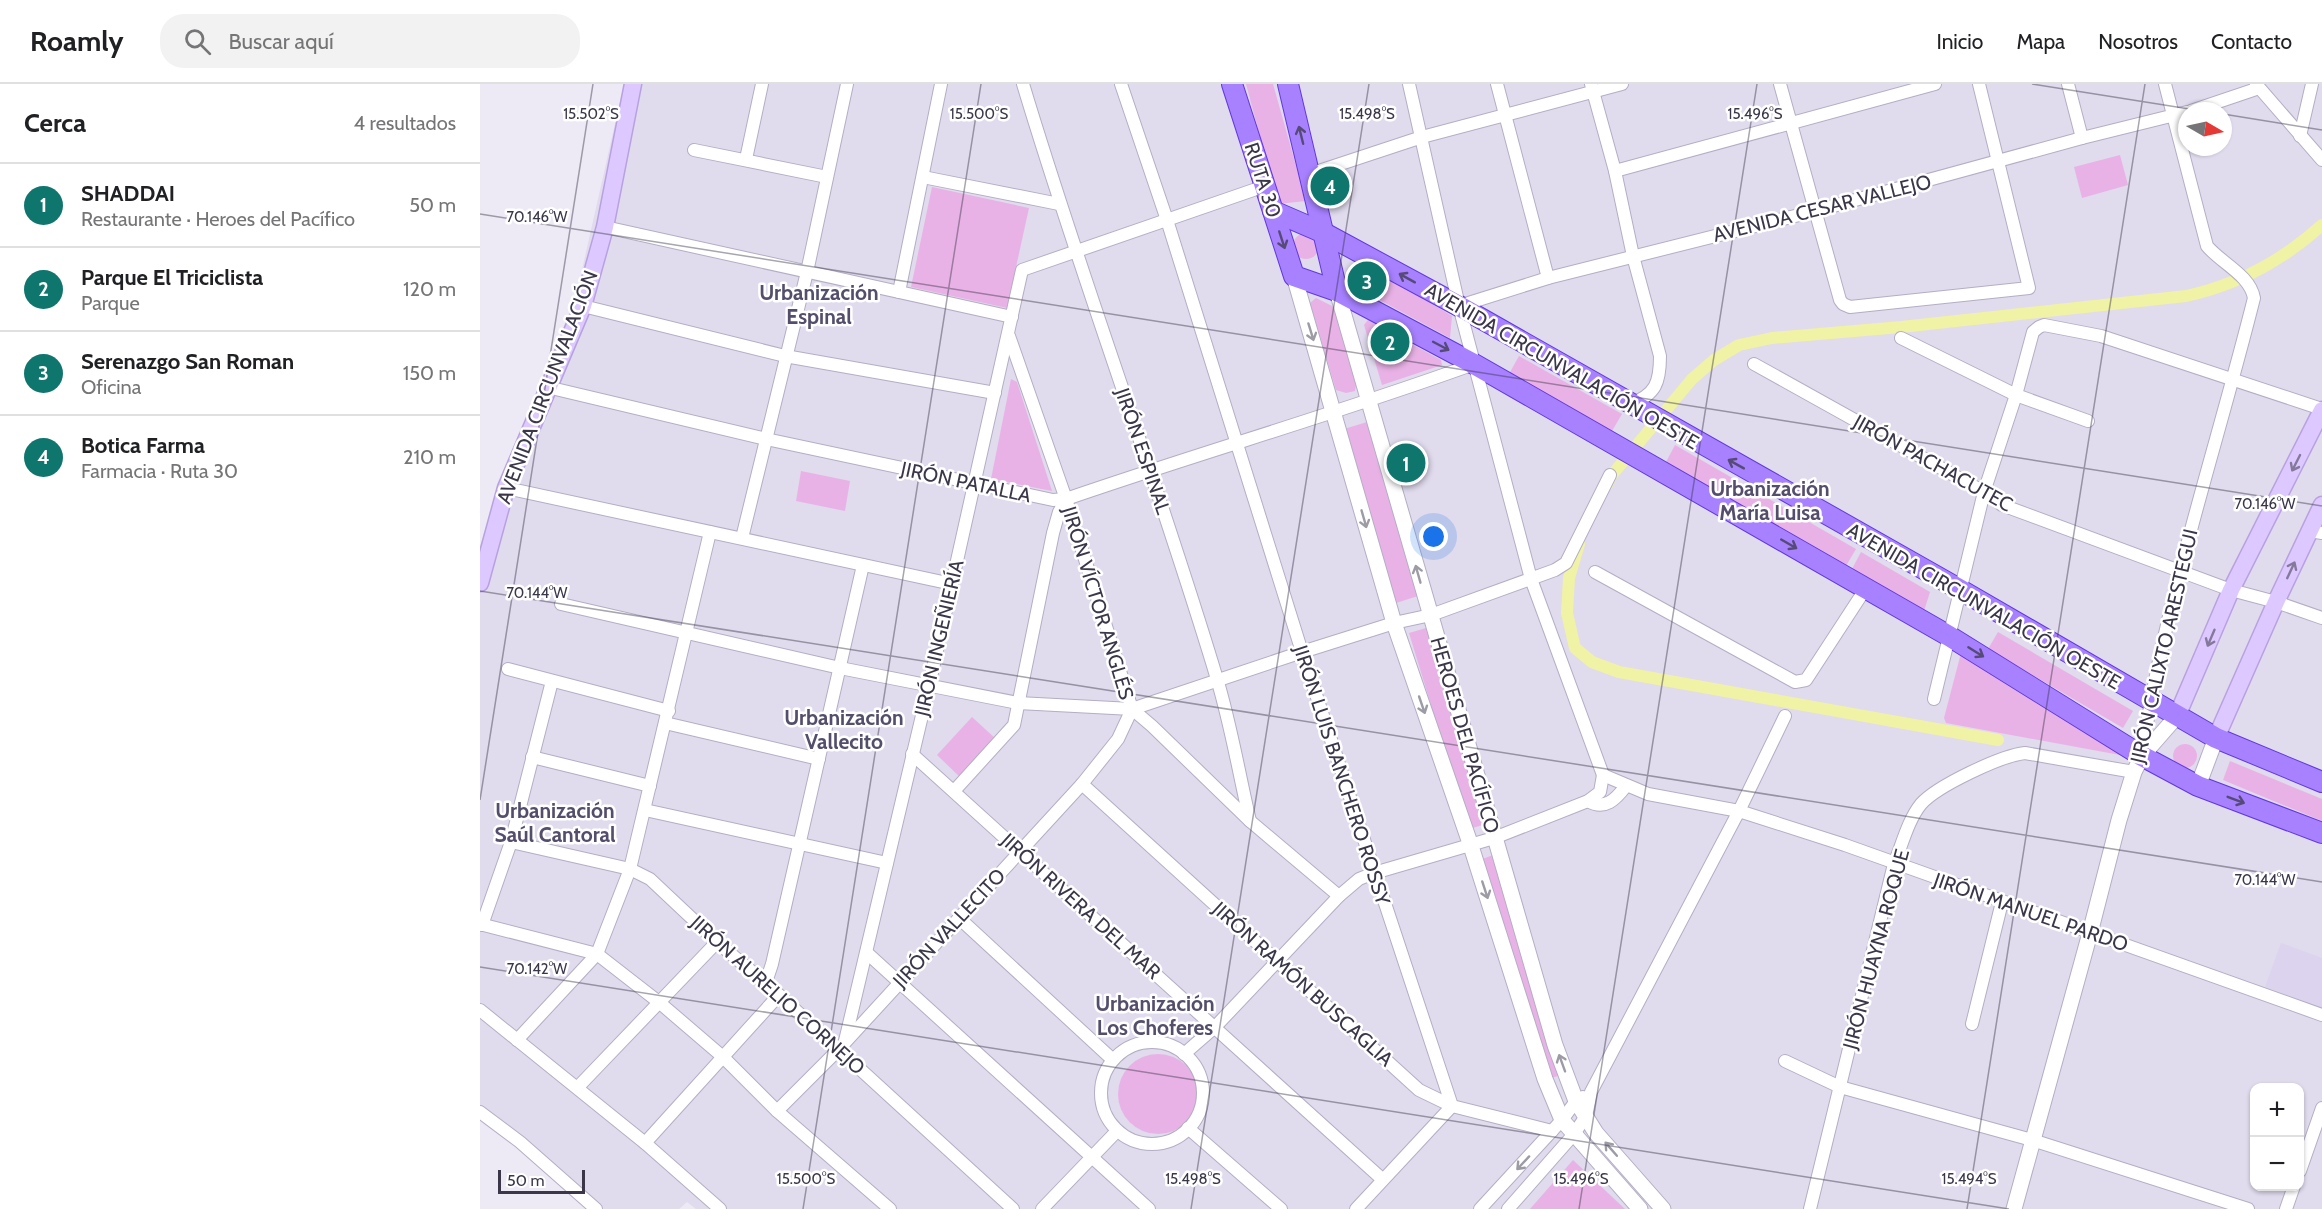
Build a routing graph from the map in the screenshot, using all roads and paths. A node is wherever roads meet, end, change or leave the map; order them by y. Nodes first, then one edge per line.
1 (633, 84) edge
2 (762, 84) edge
3 (847, 84) edge
4 (941, 84) edge
5 (1023, 84) edge
6 (1121, 84) edge
7 (1232, 84) edge
8 (1288, 84) edge
9 (1408, 84) edge
10 (1497, 84) edge
11 (1622, 84) edge
12 (1780, 84) edge
13 (1935, 84) edge
14 (1979, 84) edge
15 (2068, 84) edge
16 (2165, 84) edge
17 (2312, 84) edge
18 (2258, 86) edge
19 (1592, 88) edge
20 (2216, 102) edge
21 (1505, 114) junction
22 (2178, 116) edge
23 (2174, 117) junction
24 (1791, 122) junction
25 (2300, 136) junction
26 (1422, 137) junction
27 (2082, 138) junction
28 (694, 150) dead end
29 (746, 159) junction
30 (2322, 160) edge
31 (1998, 162) junction
32 (1615, 171) junction
33 (1311, 174) junction
34 (827, 177) junction
35 (922, 177) junction
36 (1265, 186) junction
37 (1059, 204) junction
38 (1273, 211) junction
39 (1815, 211) junction
40 (1167, 220) junction
41 (605, 227) junction
42 (1324, 233) junction
43 (1075, 251) junction
44 (1633, 256) junction
45 (807, 272) junction
46 (1294, 276) junction
47 (1548, 278) junction
48 (1338, 291) junction
49 (899, 292) junction
50 (583, 306) junction
51 (1459, 306) junction
52 (1012, 317) junction
53 (1008, 334) junction
54 (1901, 338) dead end
55 (785, 356) junction
56 (1474, 364) junction
57 (1754, 364) dead end
58 (2234, 379) junction
59 (548, 387) junction
60 (995, 393) junction
61 (2016, 395) junction
62 (1369, 402) junction
63 (1635, 407) junction
64 (2322, 410) edge
65 (1335, 413) junction
66 (2088, 421) dead end
67 (766, 439) junction
68 (1236, 442) junction
69 (1150, 470) junction
70 (1610, 475) dead end
71 (975, 484) junction
72 (506, 488) junction
73 (1984, 492) junction
74 (1066, 499) junction
75 (2322, 505) edge
76 (710, 532) junction
77 (2316, 532) edge
78 (742, 538) junction
79 (863, 565) junction
80 (2181, 570) junction
81 (1595, 572) dead end
82 (1532, 579) junction
83 (480, 583) edge
84 (952, 584) junction
85 (1866, 588) junction
86 (1959, 590) junction
87 (2232, 590) junction
88 (2276, 602) junction
89 (561, 604) dead end
90 (1431, 615) junction
91 (2322, 618) edge
92 (1394, 623) junction
93 (687, 633) junction
94 (1949, 636) junction
95 (1302, 652) junction
96 (840, 668) junction
97 (508, 669) dead end
98 (552, 681) junction
99 (1218, 682) junction
100 (929, 686) junction
101 (1934, 699) dead end
102 (2150, 701) junction
103 (1018, 703) junction
104 (1132, 709) junction
105 (1785, 716) dead end
106 (2177, 716) junction
107 (667, 717) junction
108 (2216, 738) junction
109 (912, 754) junction
110 (532, 757) junction
111 (819, 759) junction
112 (2138, 764) junction
113 (1602, 775) junction
114 (2322, 782) edge
115 (1082, 784) junction
116 (650, 786) junction
117 (1626, 786) junction
118 (2198, 786) junction
119 (954, 790) junction
120 (1588, 801) junction
121 (645, 810) junction
122 (1739, 811) junction
123 (1250, 821) junction
124 (2322, 833) edge
125 (1494, 838) junction
126 (511, 842) junction
127 (800, 843) junction
128 (1470, 843) junction
129 (1022, 851) junction
130 (887, 863) junction
131 (1894, 864) junction
132 (630, 869) junction
133 (1374, 873) junction
134 (1339, 896) junction
135 (2002, 902) junction
136 (959, 918) junction
137 (481, 925) edge
138 (2090, 933) junction
139 (717, 942) junction
140 (867, 953) junction
141 (597, 954) junction
142 (1278, 962) junction
143 (898, 983) junction
144 (765, 985) junction
145 (779, 995) junction
146 (660, 1003) junction
147 (480, 1010) edge
148 (2322, 1015) edge
149 (1972, 1024) dead end
150 (1215, 1027) junction
151 (517, 1040) junction
152 (842, 1045) junction
153 (1184, 1054) junction
154 (723, 1058) junction
155 (1113, 1060) junction
156 (1785, 1061) dead end
157 (578, 1087) junction
158 (1840, 1087) junction
159 (1591, 1092) junction
160 (1576, 1101) junction
161 (1452, 1106) junction
162 (2322, 1108) edge
163 (777, 1111) junction
164 (480, 1112) edge
165 (1586, 1116) junction
166 (1557, 1125) junction
167 (1188, 1128) junction
168 (1117, 1131) junction
169 (1574, 1134) junction
170 (2032, 1140) junction
171 (645, 1143) junction
172 (1091, 1157) junction
173 (2304, 1160) edge
174 (1383, 1179) junction
175 (2292, 1191) edge
176 (596, 1209) edge
177 (720, 1209) edge
178 (890, 1209) edge
179 (1013, 1209) edge
180 (1042, 1209) edge
181 (1149, 1209) edge
182 (1281, 1209) edge
183 (1356, 1209) edge
184 (1480, 1209) edge
185 (1508, 1209) edge
186 (1640, 1209) edge
187 (1663, 1209) edge
188 (1810, 1209) edge
189 (2014, 1209) edge
190 (2247, 1209) edge
191 (2286, 1209) edge

1 - 41 main road, AVENIDA CIRCUNVALACIÓN
2 - 29 street
3 - 34 street
4 - 35 street
5 - 37 street, JIRÓN ESPINAL
6 - 40 street, JIRÓN LUIS BANCHERO ROSSY
7 - 36 highway, RUTA 30
33 -> 8 highway
9 - 26 street
10 - 21 street
11 - 19 street
12 - 24 street
13 - 24 street
14 - 31 street
15 - 27 street
16 - 23 street
17 - 25 street
18 - 20 street, AVENIDA CESAR VALLEJO
18 - 25 street
19 - 21 street
19 - 32 street
21 - 26 street
21 - 47 street
22 - 23 street, AVENIDA CESAR VALLEJO
23 - 27 street, AVENIDA CESAR VALLEJO
23 - 58 street, JIRÓN CALIXTO ARESTEGUI
24 - 32 street
24 - 39 street
25 - 30 street
26 - 33 street
26 - 51 street
27 - 31 street, AVENIDA CESAR VALLEJO
28 - 29 street
29 - 34 street
31 - 39 street, AVENIDA CESAR VALLEJO
31 - 39 street
32 - 44 street
33 - 42 highway
34 - 45 street
35 - 37 street
35 - 49 street
36 - 38 highway, RUTA 30
36 - 40 street
37 - 43 street, JIRÓN ESPINAL
38 - 42 highway, AVENIDA CIRCUNVALACIÓN OESTE
38 -> 46 highway, RUTA 30
39 - 44 street, AVENIDA CESAR VALLEJO
40 - 43 street
40 - 68 street, JIRÓN LUIS BANCHERO ROSSY
41 - 45 street
41 - 50 main road, AVENIDA CIRCUNVALACIÓN
42 - 48 highway, HEROES DEL PACÍFICO
51 -> 42 highway, AVENIDA CIRCUNVALACIÓN OESTE
43 - 52 street, JIRÓN INGEÑIERÍA
43 - 69 street, JIRÓN ESPINAL
44 - 47 street, AVENIDA CESAR VALLEJO
44 - 63 street
45 - 49 street
45 - 55 street
46 - 48 highway
46 -> 65 street, HEROES DEL PACÍFICO
47 - 51 street, AVENIDA CESAR VALLEJO
48 -> 56 highway
48 - 62 street, HEROES DEL PACÍFICO
49 - 52 street
50 - 55 street
50 - 59 main road, AVENIDA CIRCUNVALACIÓN
51 - 56 street
51 - 63 highway, AVENIDA CIRCUNVALACIÓN OESTE
52 - 53 street, JIRÓN INGEÑIERÍA
53 - 60 street, JIRÓN INGEÑIERÍA
53 - 74 street, JIRÓN VÍCTOR ANGLÉS
54 - 61 street
55 - 60 street
55 - 67 street
56 - 62 street, JIRÓN PATALLA
56 - 82 street
56 -> 85 highway
57 - 73 street, JIRÓN PACHACUTEC
58 - 61 street
58 - 64 street
58 - 80 street, JIRÓN CALIXTO ARESTEGUI
59 - 67 street, JIRÓN PATALLA
59 - 72 main road, AVENIDA CIRCUNVALACIÓN
60 - 71 street, JIRÓN INGEÑIERÍA
61 - 66 street
61 - 73 street
62 - 65 street, JIRÓN PATALLA
90 -> 62 street, HEROES DEL PACÍFICO
86 -> 63 highway, AVENIDA CIRCUNVALACIÓN OESTE
64 -> 87 main road
65 - 68 street, JIRÓN PATALLA
65 -> 92 street, HEROES DEL PACÍFICO
67 - 71 street, JIRÓN PATALLA
67 - 78 street
68 - 69 street, JIRÓN PATALLA
68 - 95 street, JIRÓN LUIS BANCHERO ROSSY
69 - 74 street, JIRÓN PATALLA
69 - 99 street, JIRÓN ESPINAL
70 - 82 street
71 - 74 street, JIRÓN PATALLA
71 - 84 street, JIRÓN INGEÑIERÍA
72 - 76 street
72 - 83 main road, AVENIDA CIRCUNVALACIÓN
73 - 80 street, JIRÓN PACHACUTEC
73 - 86 street
74 - 103 street
74 - 104 street, JIRÓN VÍCTOR ANGLÉS
75 - 77 main road
76 - 78 street
76 - 93 street
88 -> 77 main road
78 - 79 street
79 - 84 street
79 - 96 street
80 - 87 street, JIRÓN PACHACUTEC
80 - 102 street, JIRÓN CALIXTO ARESTEGUI
81 - 85 street
82 - 90 street
82 - 113 street
84 - 100 street, JIRÓN INGEÑIERÍA
85 - 94 highway
86 - 94 street
86 - 102 highway, AVENIDA CIRCUNVALACIÓN OESTE
87 - 88 street, JIRÓN PACHACUTEC
87 -> 106 main road
88 - 91 street, JIRÓN PACHACUTEC
88 - 108 main road
89 - 93 street
90 - 92 street
90 - 125 street, HEROES DEL PACÍFICO
92 - 95 street
92 -> 128 street, HEROES DEL PACÍFICO
93 - 96 street
93 - 107 street
94 - 101 street
94 -> 112 highway
95 - 99 street
95 - 133 street, JIRÓN LUIS BANCHERO ROSSY
96 - 100 street
96 - 111 street
97 - 98 street
98 - 107 street
98 - 110 street
99 - 104 street
99 - 123 street, JIRÓN ESPINAL
100 - 103 street
100 - 109 street, JIRÓN INGEÑIERÍA
102 - 106 highway, AVENIDA CIRCUNVALACIÓN OESTE
102 - 112 street, JIRÓN CALIXTO ARESTEGUI
103 - 104 street
103 - 119 street
104 - 115 street, JIRÓN VALLECITO
104 - 123 street, JIRÓN VÍCTOR ANGLÉS
105 - 122 street
106 - 108 highway, AVENIDA CIRCUNVALACIÓN OESTE
106 - 112 street
107 - 111 street
107 - 116 street
108 - 114 highway, AVENIDA CIRCUNVALACIÓN OESTE
108 - 118 street
109 - 119 street, JIRÓN RIVERA DEL MAR
109 - 130 street, JIRÓN INGEÑIERÍA
110 - 116 street
110 - 126 street
111 - 127 street
112 - 118 highway
112 - 131 street, JIRÓN HUAYNA ROQUE
112 - 138 street, JIRÓN CALIXTO ARESTEGUI
113 - 117 street, JIRÓN MANUEL PARDO
113 - 120 street
115 - 129 street, JIRÓN VALLECITO
115 - 142 street, JIRÓN RAMÓN BUSCAGLIA
116 - 121 street
117 - 120 street
117 - 122 street, JIRÓN MANUEL PARDO
118 -> 124 highway
119 - 129 street, JIRÓN RIVERA DEL MAR
120 - 125 street
121 - 127 street
121 - 132 street
122 - 131 street, JIRÓN MANUEL PARDO
122 - 159 street
123 - 134 street, JIRÓN VÍCTOR ANGLÉS
125 - 128 street
160 -> 125 street, HEROES DEL PACÍFICO
126 - 132 street, JIRÓN AURELIO CORNEJO
126 - 137 street
127 - 130 street
127 - 144 street
128 - 133 street
128 -> 166 street, HEROES DEL PACÍFICO
129 - 136 street, JIRÓN VALLECITO
129 - 150 street, JIRÓN RIVERA DEL MAR
130 - 140 street, JIRÓN INGEÑIERÍA
131 - 135 street, JIRÓN MANUEL PARDO
131 - 158 street, JIRÓN HUAYNA ROQUE
132 - 139 street, JIRÓN AURELIO CORNEJO
132 - 141 street
133 - 134 street
133 - 161 street, JIRÓN LUIS BANCHERO ROSSY
134 - 142 street
135 - 138 street, JIRÓN MANUEL PARDO
135 - 149 street
136 - 143 street, JIRÓN VALLECITO
136 - 155 street
137 - 141 street
138 - 148 street, JIRÓN MANUEL PARDO
138 - 170 street, JIRÓN CALIXTO ARESTEGUI
139 - 144 street, JIRÓN AURELIO CORNEJO
139 - 146 street
140 - 143 street
140 - 152 street, JIRÓN INGEÑIERÍA
141 - 146 street
141 - 151 street
142 - 150 street
142 - 161 street, JIRÓN RAMÓN BUSCAGLIA
143 - 152 street, JIRÓN VALLECITO
143 - 172 street
144 - 145 street, JIRÓN AURELIO CORNEJO
145 - 152 street, JIRÓN AURELIO CORNEJO
145 - 154 street
146 - 154 street
146 - 157 street
147 - 151 street
150 - 153 street
150 - 174 street, JIRÓN RIVERA DEL MAR
151 - 157 street
152 - 163 street, JIRÓN VALLECITO
152 - 179 street, JIRÓN AURELIO CORNEJO
153 - 155 street
153 - 167 street
154 - 163 street
154 - 171 street
155 - 168 street
156 - 158 street
157 - 171 street
158 - 170 street
158 - 188 street, JIRÓN HUAYNA ROQUE
159 - 160 street
159 - 165 street
160 - 165 street, HEROES DEL PACÍFICO
160 - 166 street
161 - 166 street, JIRÓN RAMÓN BUSCAGLIA
161 - 174 street
162 - 173 street
163 - 178 street
164 - 176 street
165 - 169 street
187 -> 165 street, HEROES DEL PACÍFICO
166 - 169 street, HEROES DEL PACÍFICO
166 -> 184 street
167 - 168 street
167 - 182 street
168 - 172 street
169 - 185 street
169 - 186 street, HEROES DEL PACÍFICO
170 - 189 street, JIRÓN CALIXTO ARESTEGUI
170 - 190 street
171 - 177 street
172 - 180 street
172 - 181 street
174 - 183 street
175 - 191 street

